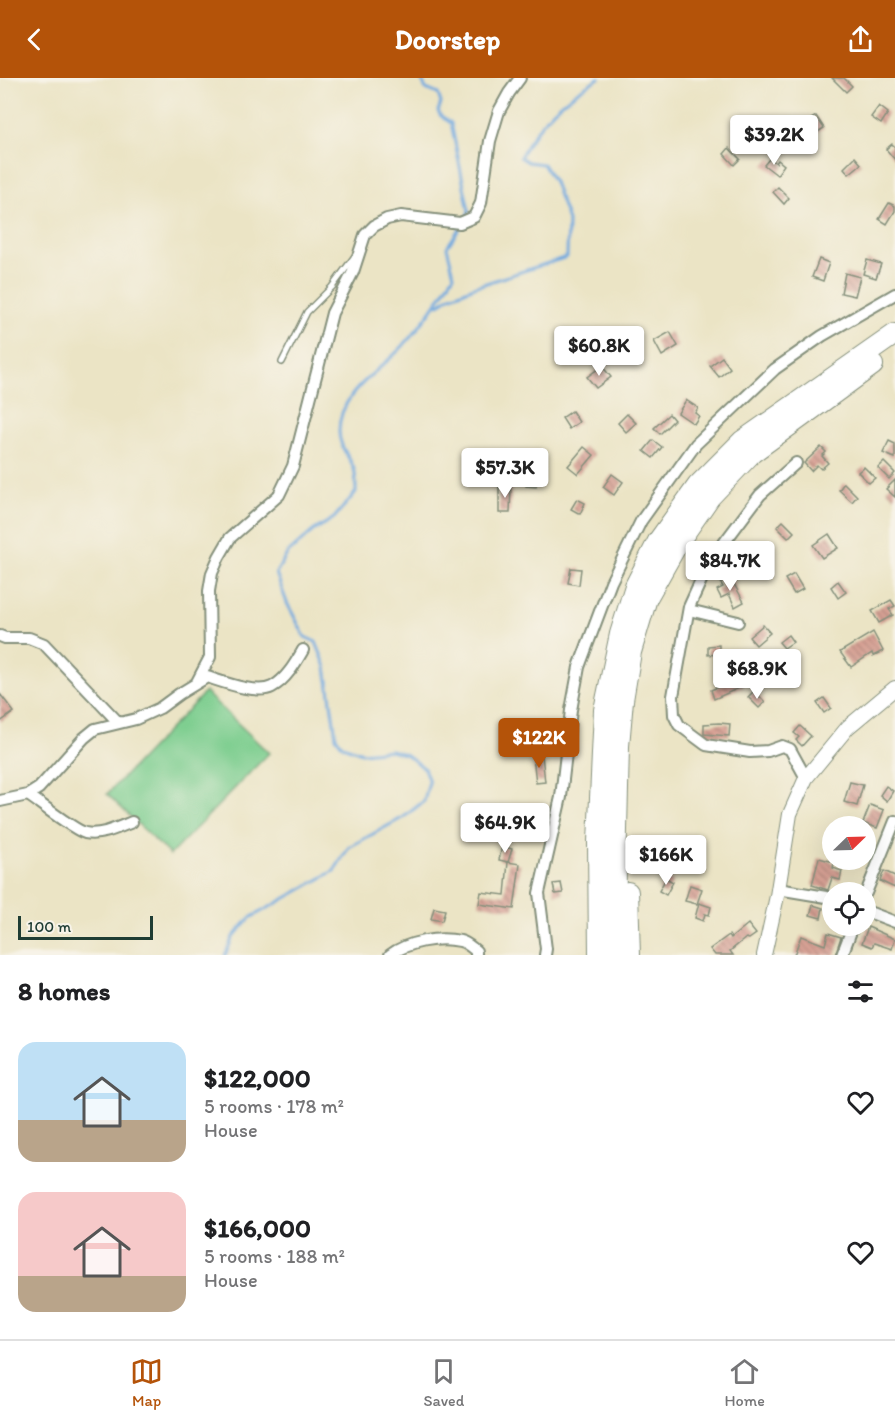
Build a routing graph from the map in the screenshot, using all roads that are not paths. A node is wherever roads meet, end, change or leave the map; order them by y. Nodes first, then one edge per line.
1 (520, 78) edge
2 (360, 250) junction
3 (895, 294) edge
4 (895, 334) edge
5 (895, 350) edge
6 (282, 362) dead end
7 (796, 463) dead end
8 (688, 610) junction
9 (738, 622) dead end
10 (0, 636) edge
11 (303, 650) dead end
12 (196, 682) junction
13 (895, 688) edge
14 (118, 722) junction
15 (619, 746) junction
16 (806, 778) junction
17 (28, 795) junction
18 (0, 801) edge
19 (895, 821) edge
20 (132, 822) dead end
21 (598, 842) junction
22 (870, 882) edge
23 (778, 889) junction
24 (822, 896) edge
25 (876, 915) edge
26 (895, 922) edge
27 (849, 936) edge
28 (476, 953) edge
29 (390, 955) edge
30 (545, 955) edge
31 (589, 955) edge
32 (599, 955) edge
33 (614, 955) edge
34 (630, 955) edge
35 (764, 955) edge
36 (842, 955) edge

1 - 2 street
2 - 6 lane
2 - 12 street
3 - 30 street
4 - 21 highway
5 - 15 highway
7 - 8 street
8 - 9 street
8 - 16 street
10 - 14 street
11 - 12 street
12 - 14 street
13 - 16 street
14 - 17 street
15 - 33 highway
15 - 34 highway
16 - 23 street
17 - 18 street
17 - 20 street
19 - 22 street
21 - 31 highway
21 - 32 highway
23 - 24 street
23 - 35 street
25 - 26 street
27 - 36 street
28 - 29 street

